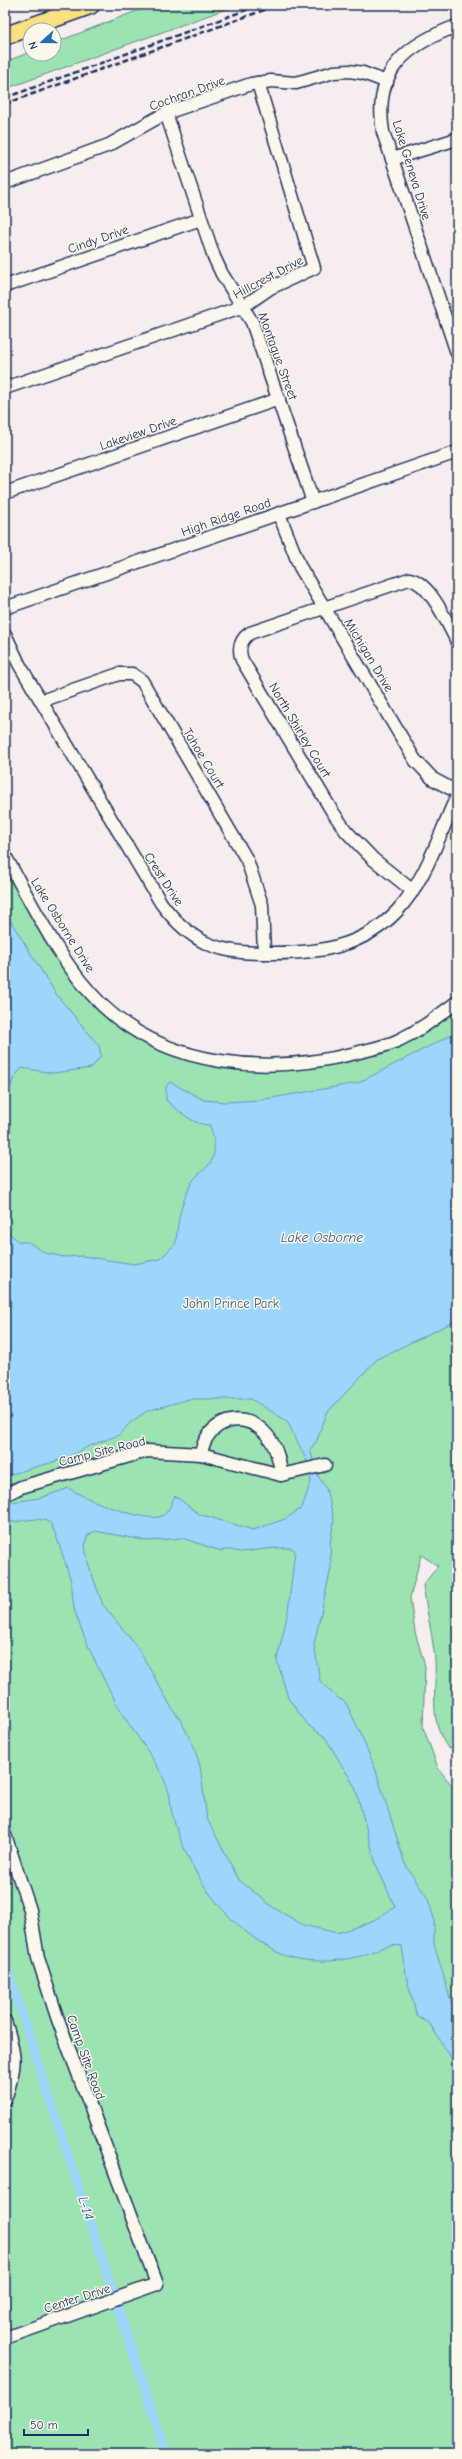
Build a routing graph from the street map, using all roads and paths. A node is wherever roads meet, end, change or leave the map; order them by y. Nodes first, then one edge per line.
1 (91, 5) edge
2 (457, 26) edge
3 (5, 36) edge
4 (387, 82) junction
5 (258, 83) junction
6 (166, 113) junction
7 (457, 139) edge
8 (392, 159) junction
9 (5, 183) edge
10 (201, 218) junction
11 (5, 286) edge
12 (244, 306) junction
13 (457, 353) edge
14 (5, 388) edge
15 (279, 399) junction
16 (457, 452) edge
17 (5, 493) edge
18 (313, 502) junction
19 (279, 514) junction
20 (324, 607) junction
21 (5, 608) edge
22 (5, 634) edge
23 (457, 640) edge
24 (41, 701) junction
25 (457, 792) edge
26 (457, 796) edge
27 (5, 856) edge
28 (413, 891) junction
29 (264, 953) junction
30 (457, 1002) edge
31 (201, 1454) junction
32 (325, 1465) dead end
33 (281, 1475) junction
34 (21, 1487) junction
35 (5, 1490) edge
36 (5, 1495) edge
37 (5, 1835) edge
38 (5, 2021) edge
39 (5, 2099) edge
40 (157, 2284) joint
41 (5, 2338) edge

1 - 3 highway
2 - 4 street, Lake Geneva Drive
4 - 5 street, Cochran Drive
4 - 8 street, Lake Geneva Drive
5 - 6 street, Cochran Drive
5 - 12 street, Hillcrest Drive
6 - 9 street, Cochran Drive
6 - 10 street, Montague Street
7 - 8 street
8 - 13 street, Lake Geneva Drive
10 - 11 street, Cindy Drive
10 - 12 street, Montague Street
12 - 14 street, Hillcrest Drive
12 - 15 street, Montague Street
15 - 17 street, Lakeview Drive
15 - 18 street, Montague Street
16 - 18 street, High Ridge Road
18 - 19 street, High Ridge Road
19 - 20 street, Michigan Drive
19 - 21 street, High Ridge Road
20 - 23 street, North Shirley Court
20 - 25 street, Michigan Drive
20 - 28 street, North Shirley Court
22 - 24 street, Crest Drive
24 - 29 street, Crest Drive
24 - 29 street, Tahoe Court
26 - 28 street, Crest Drive
27 - 30 street, Lake Osborne Drive
28 - 29 street, Crest Drive
31 - 33 street, Camp Site Road
31 - 33 street
31 - 34 street, Camp Site Road
32 - 33 street, Camp Site Road
34 - 35 street
34 - 36 street, Camp Site Road
37 - 40 street, Camp Site Road
38 - 39 street
40 - 41 street, Center Drive

